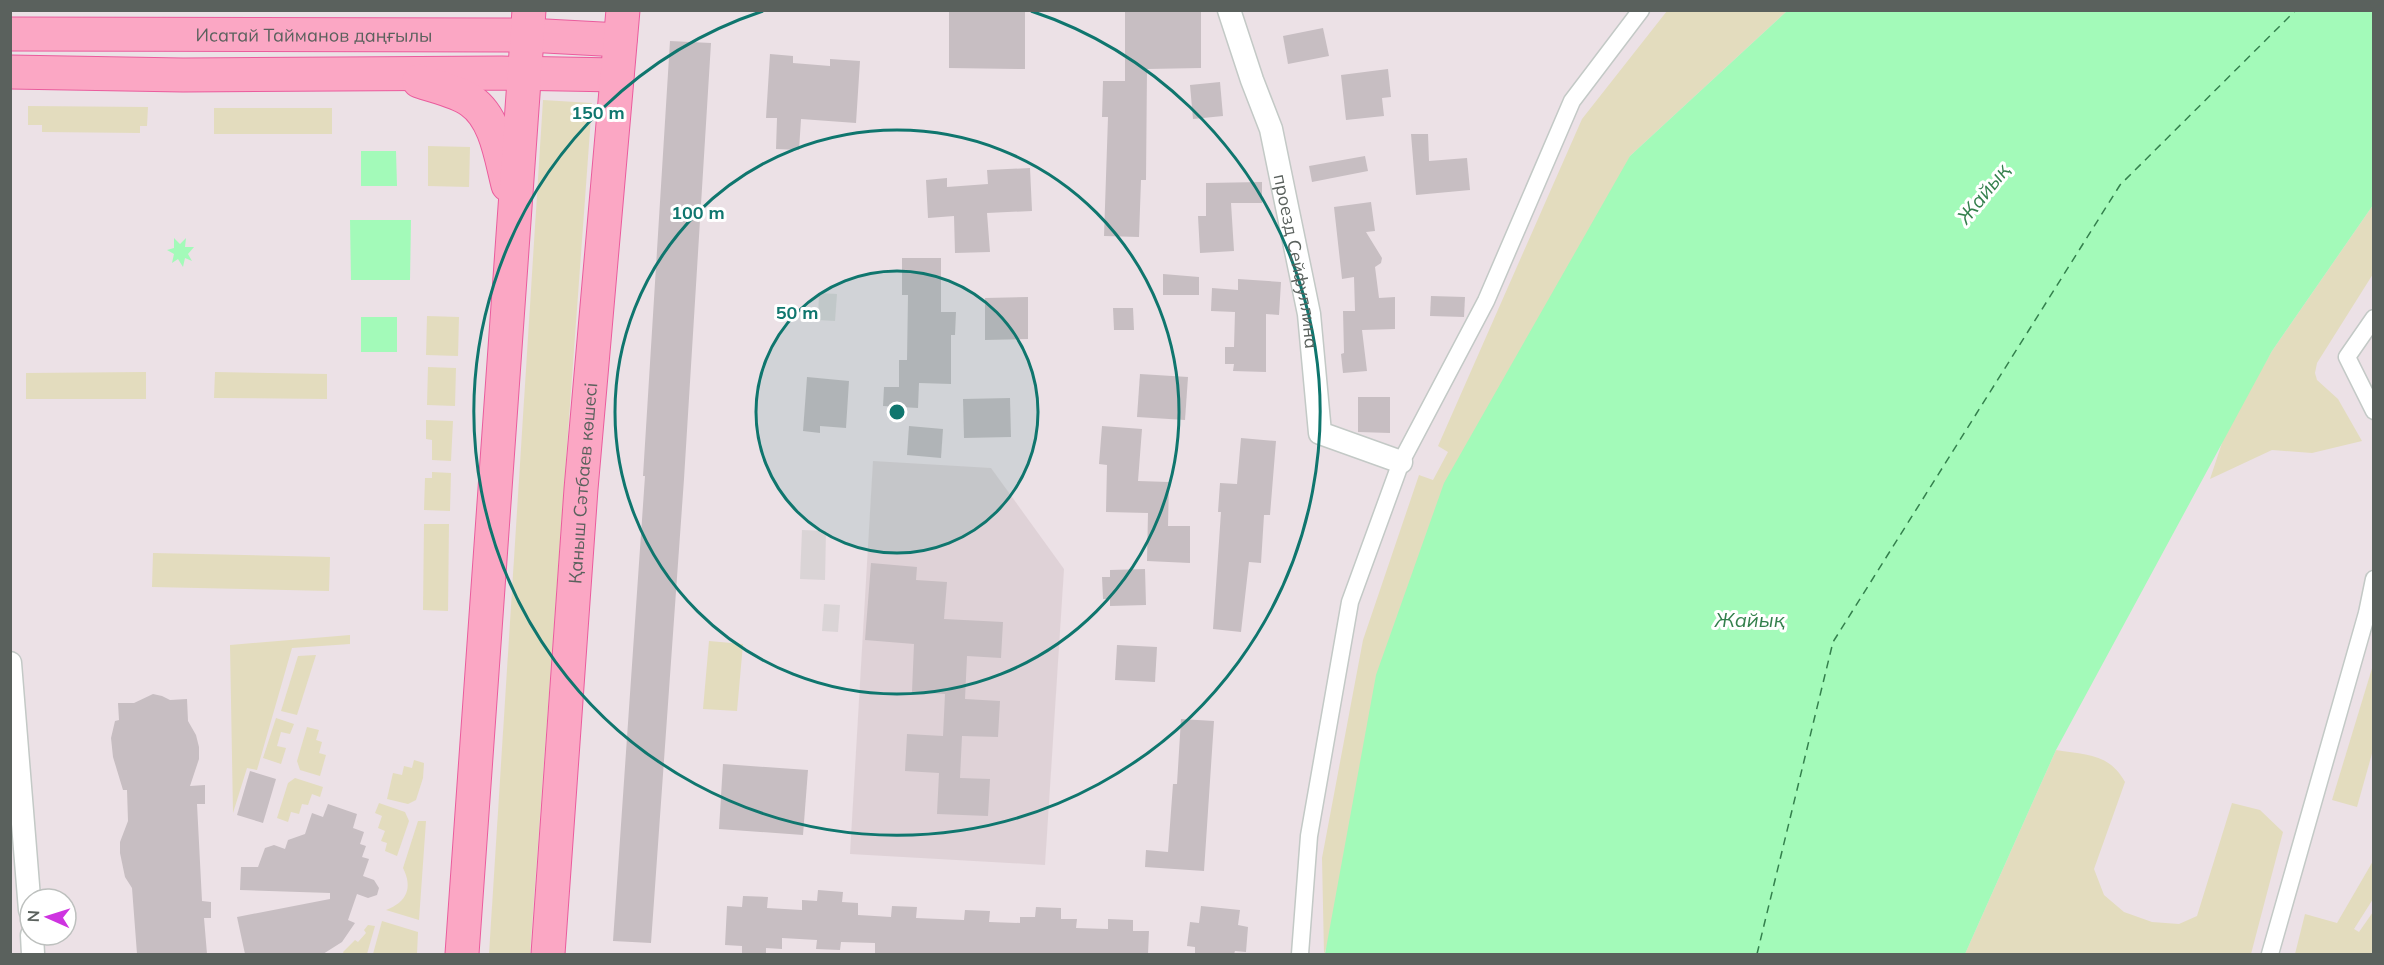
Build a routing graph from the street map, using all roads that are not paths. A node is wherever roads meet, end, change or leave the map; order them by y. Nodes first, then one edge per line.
1 (1229, 10) edge
2 (1641, 10) edge
3 (528, 23) edge
4 (621, 25) edge
5 (10, 34) edge
6 (10, 72) edge
7 (524, 73) junction
8 (400, 75) junction
9 (617, 75) junction
10 (514, 213) junction
11 (2373, 318) edge
12 (2373, 411) edge
13 (1401, 462) junction
14 (2373, 579) edge
15 (10, 663) edge
16 (28, 887) edge
17 (462, 954) edge
18 (548, 954) edge
19 (1300, 954) edge
20 (2270, 954) edge

1 - 13 street, проезд Сейфуллина
2 - 13 street
3 - 4 main road, Исатай Тайманов даңғылы
3 - 5 main road, Исатай Тайманов даңғылы
3 - 7 main road
4 - 9 main road, Қаныш Сәтбаев көшесі
6 - 8 main road
7 - 8 main road
7 - 9 main road
7 - 10 main road
8 - 10 main road
9 - 18 main road, Қаныш Сәтбаев көшесі
10 - 17 main road
11 - 12 street
13 - 19 street
14 - 20 street
15 - 16 street

